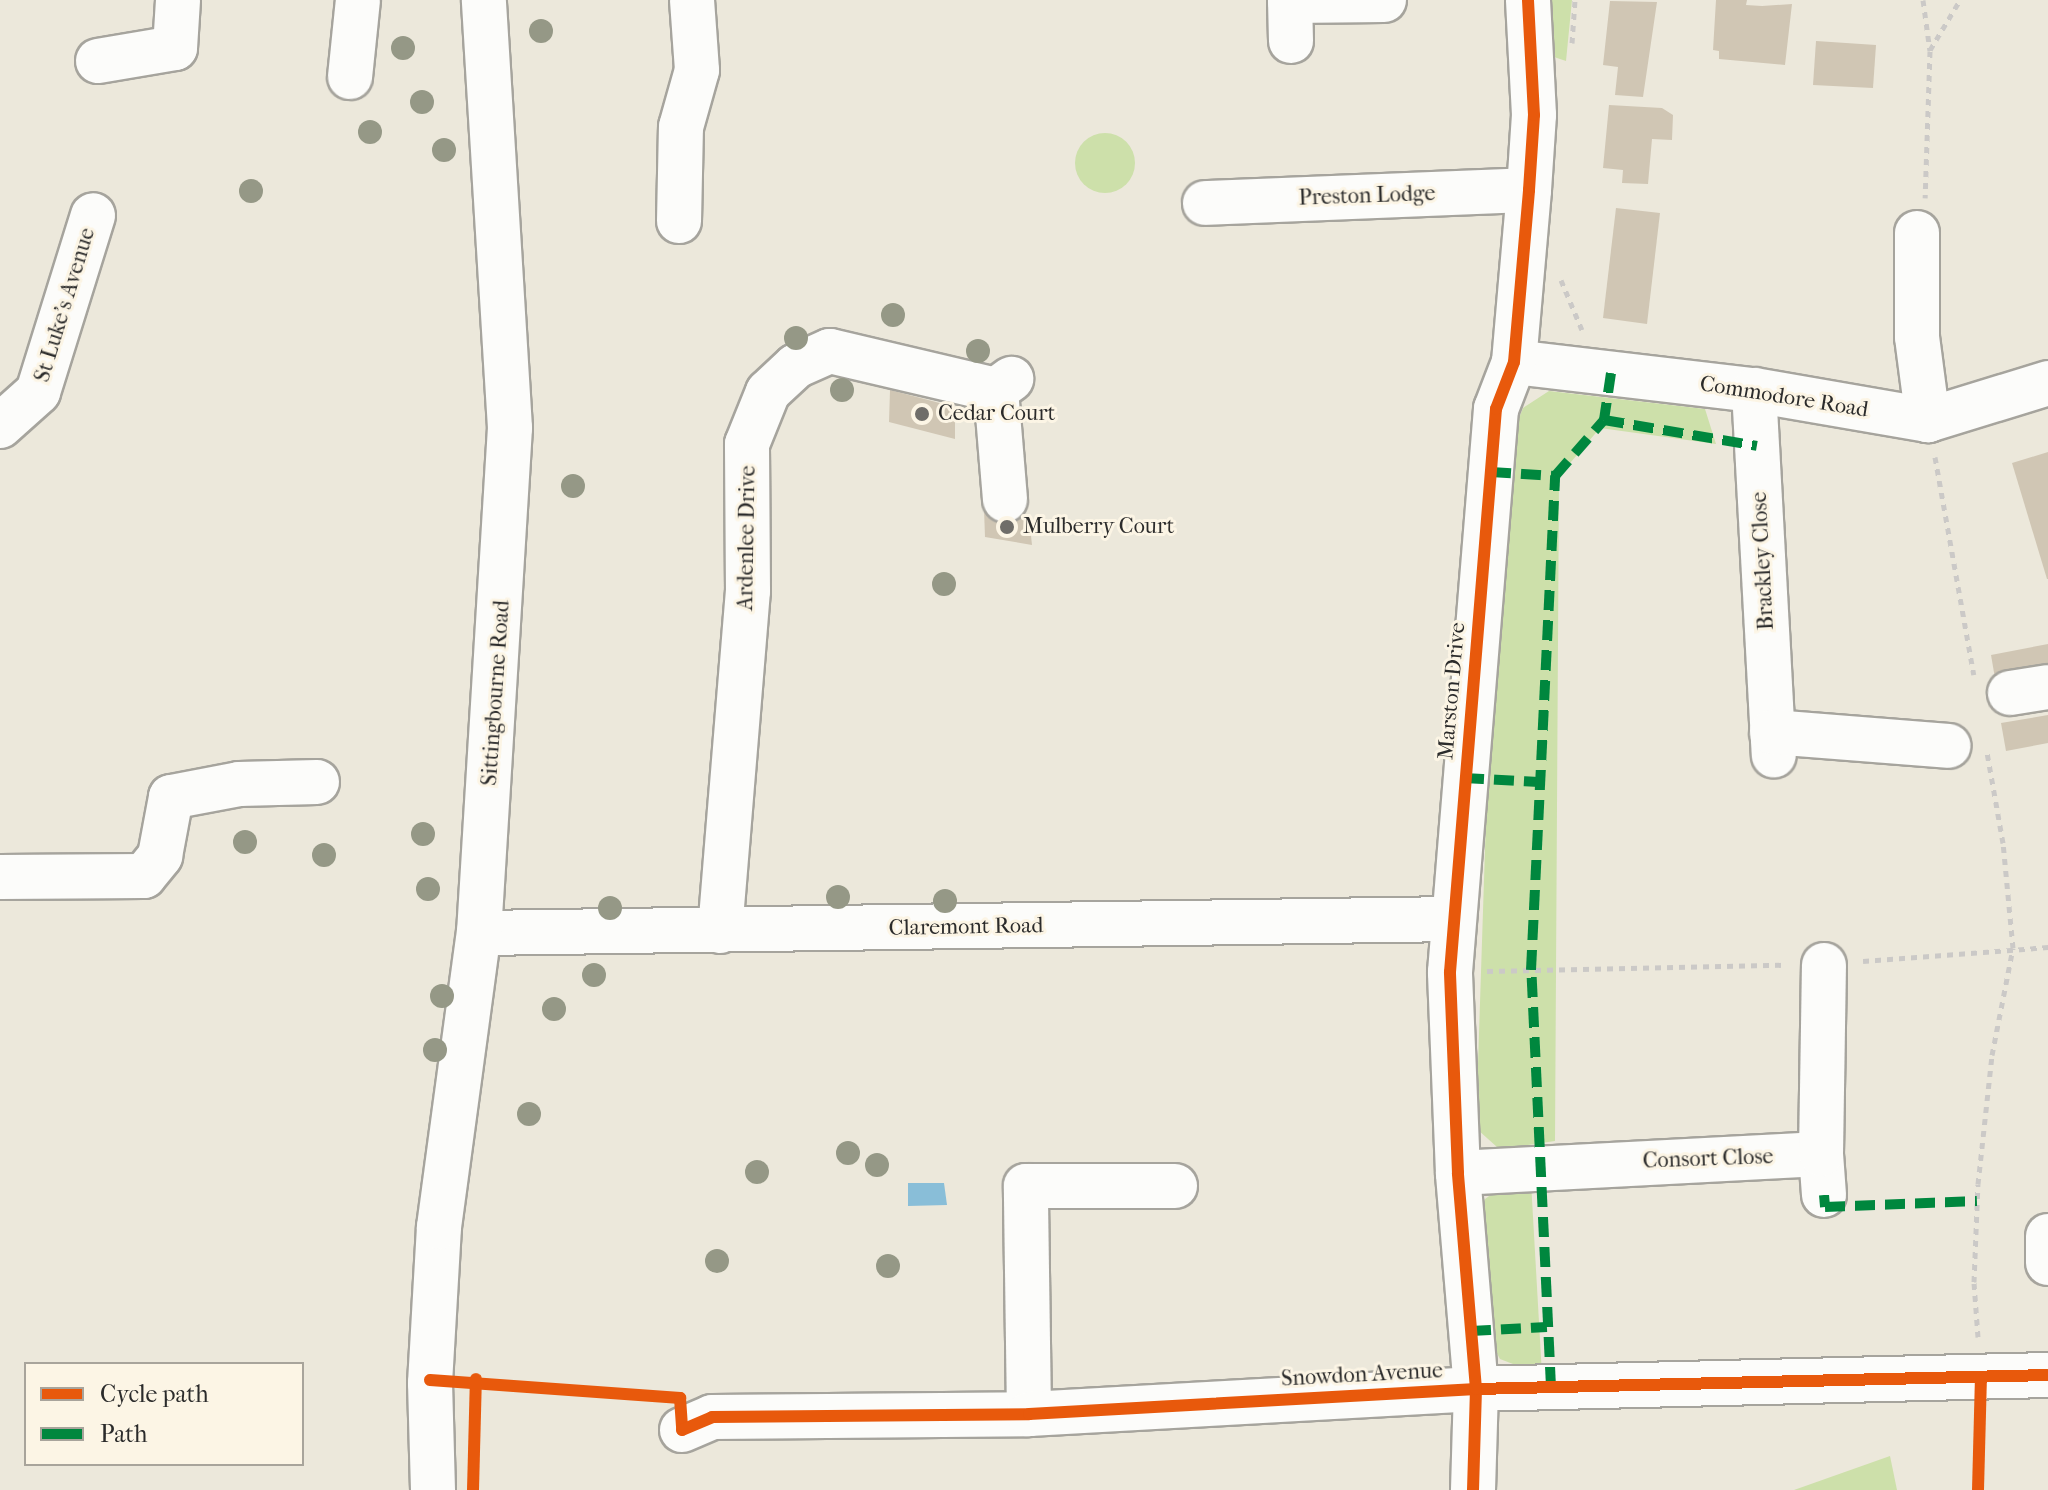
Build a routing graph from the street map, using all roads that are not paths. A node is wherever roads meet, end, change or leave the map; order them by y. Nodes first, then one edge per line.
1 (178, 0) edge
2 (358, 0) edge
3 (484, 0) edge
4 (692, 0) edge
5 (1384, 0) edge
6 (1528, 0) edge
7 (1290, 14) edge
8 (98, 61) dead end
9 (350, 77) dead end
10 (1529, 190) junction
11 (1205, 203) dead end
12 (93, 215) dead end
13 (679, 221) dead end
14 (1917, 233) road end
15 (1514, 362) junction
16 (2048, 383) edge
17 (1754, 390) junction
18 (1928, 420) junction
19 (0, 426) edge
20 (1005, 500) dead end
21 (1967, 744) road end
22 (317, 782) dead end
23 (0, 877) edge
24 (1452, 919) junction
25 (720, 931) junction
26 (479, 933) junction
27 (1824, 965) road end
28 (1458, 1173) junction
29 (1175, 1186) dead end
30 (2048, 1236) edge
31 (2048, 1263) edge
32 (2048, 1375) edge
33 (430, 1383) junction
34 (1476, 1389) junction
35 (1029, 1414) junction
36 (682, 1430) dead end
37 (415, 1490) edge
38 (433, 1490) edge
39 (1473, 1490) edge

1 - 8 main road
2 - 9 main road
3 - 26 main road, Sittingbourne Road
4 - 13 main road
5 - 7 main road
6 - 10 main road, Marston Drive
10 - 11 main road, Preston Lodge
10 - 15 main road, Marston Drive
12 - 19 main road, St Luke's Avenue
14 - 18 main road
15 - 17 main road, Commodore Road
15 - 24 main road, Marston Drive
16 - 18 main road, Commodore Road
17 - 18 main road, Commodore Road
17 - 21 main road, Brackley Close
20 - 25 main road, Ardenlee Drive
22 - 23 main road
24 - 25 main road, Claremont Road
24 - 28 main road, Marston Drive
25 - 26 main road, Claremont Road
26 - 33 main road, Sittingbourne Road
27 - 28 main road, Consort Close
28 - 34 main road, Marston Drive
29 - 35 main road
30 - 31 main road
32 - 34 main road, Snowdon Avenue
33 - 37 main road, Sittingbourne Road
33 - 38 main road, Sittingbourne Road
34 - 35 main road, Snowdon Avenue
34 - 39 main road, Marston Drive
35 - 36 main road, Snowdon Avenue

